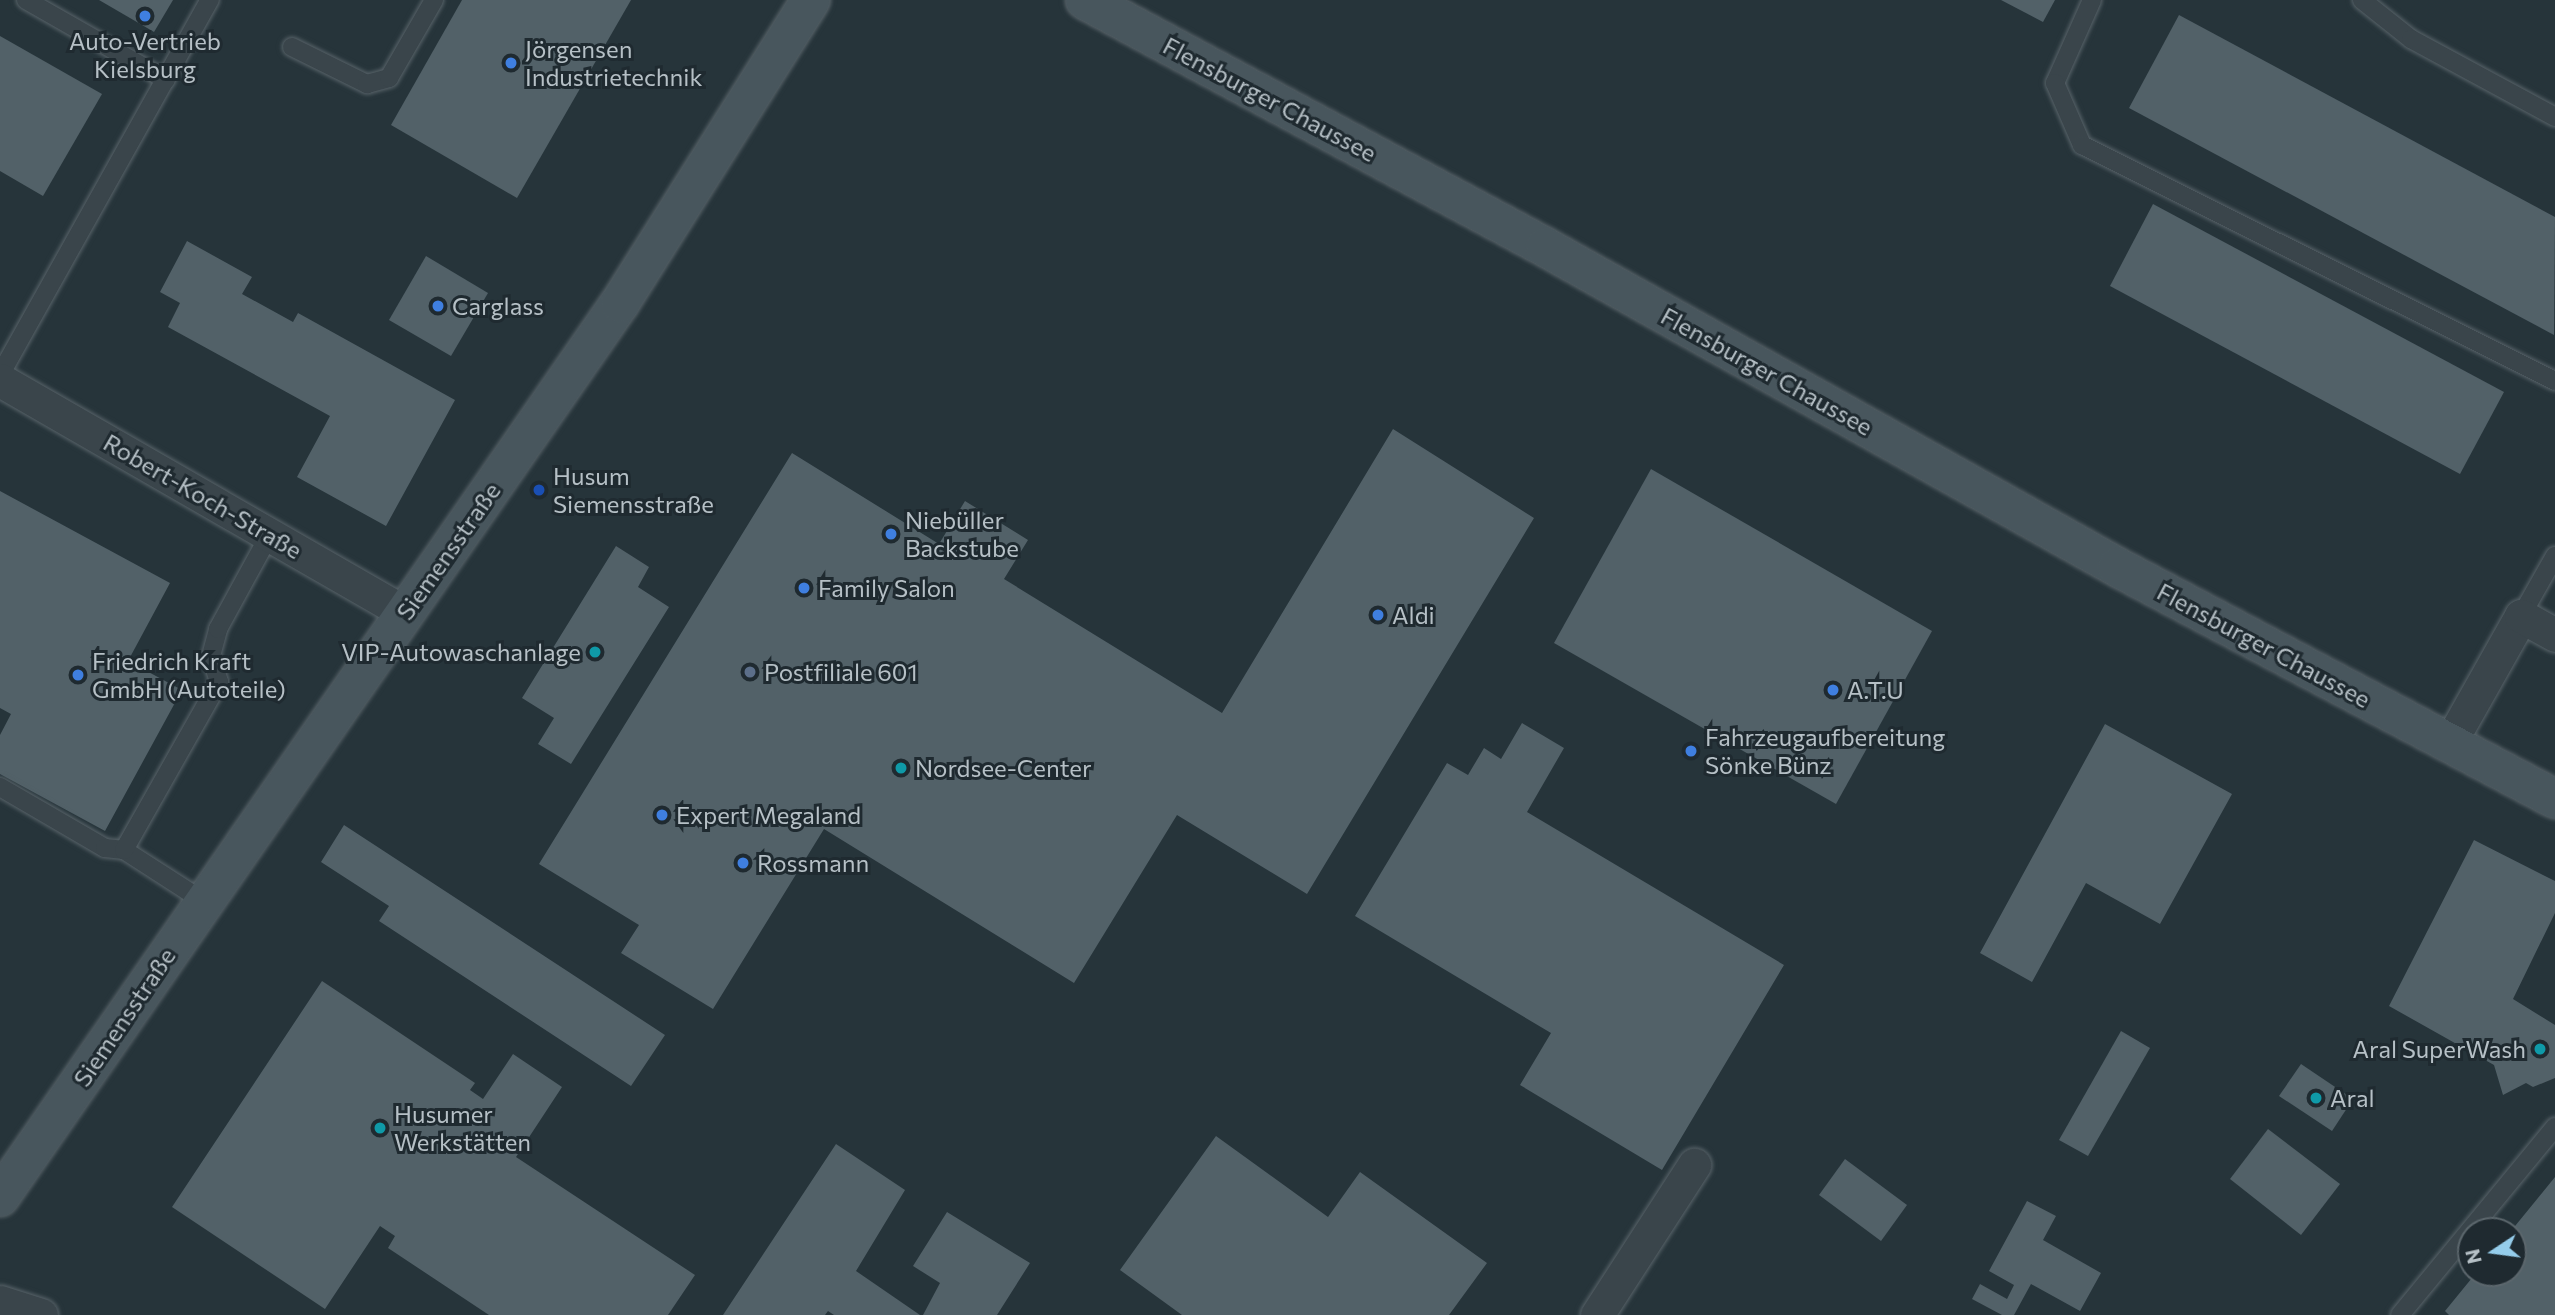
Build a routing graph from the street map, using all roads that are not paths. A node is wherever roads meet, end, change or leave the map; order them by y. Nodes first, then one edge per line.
1 (26, 0) edge
2 (210, 0) edge
3 (434, 0) edge
4 (811, 0) edge
5 (1085, 0) edge
6 (2092, 0) edge
7 (2362, 0) edge
8 (292, 47) dead end
9 (166, 80) junction
10 (2555, 117) edge
11 (0, 378) edge
12 (2555, 381) edge
13 (270, 534) junction
14 (2555, 556) edge
15 (405, 613) junction
16 (2521, 616) junction
17 (2555, 635) edge
18 (2449, 744) junction
19 (0, 787) edge
20 (2555, 799) edge
21 (124, 850) junction
22 (203, 901) junction
23 (2555, 1127) edge
24 (1695, 1165) dead end
25 (0, 1197) edge
26 (0, 1303) edge
27 (41, 1315) edge
28 (1597, 1315) edge
29 (2400, 1315) edge

1 - 9 lane
2 - 9 lane
3 - 8 lane
4 - 15 main road, Siemensstraße
5 - 18 main road, Flensburger Chaussee
6 - 12 lane
7 - 10 lane
9 - 11 lane
11 - 13 street, Robert-Koch-Straße
13 - 15 street, Robert-Koch-Straße
13 - 21 lane
14 - 16 lane
15 - 22 main road, Siemensstraße
16 - 17 street
16 - 18 street
18 - 20 main road, Flensburger Chaussee
19 - 21 lane
21 - 22 lane
22 - 25 main road, Siemensstraße
23 - 29 lane
24 - 28 street
26 - 27 street

